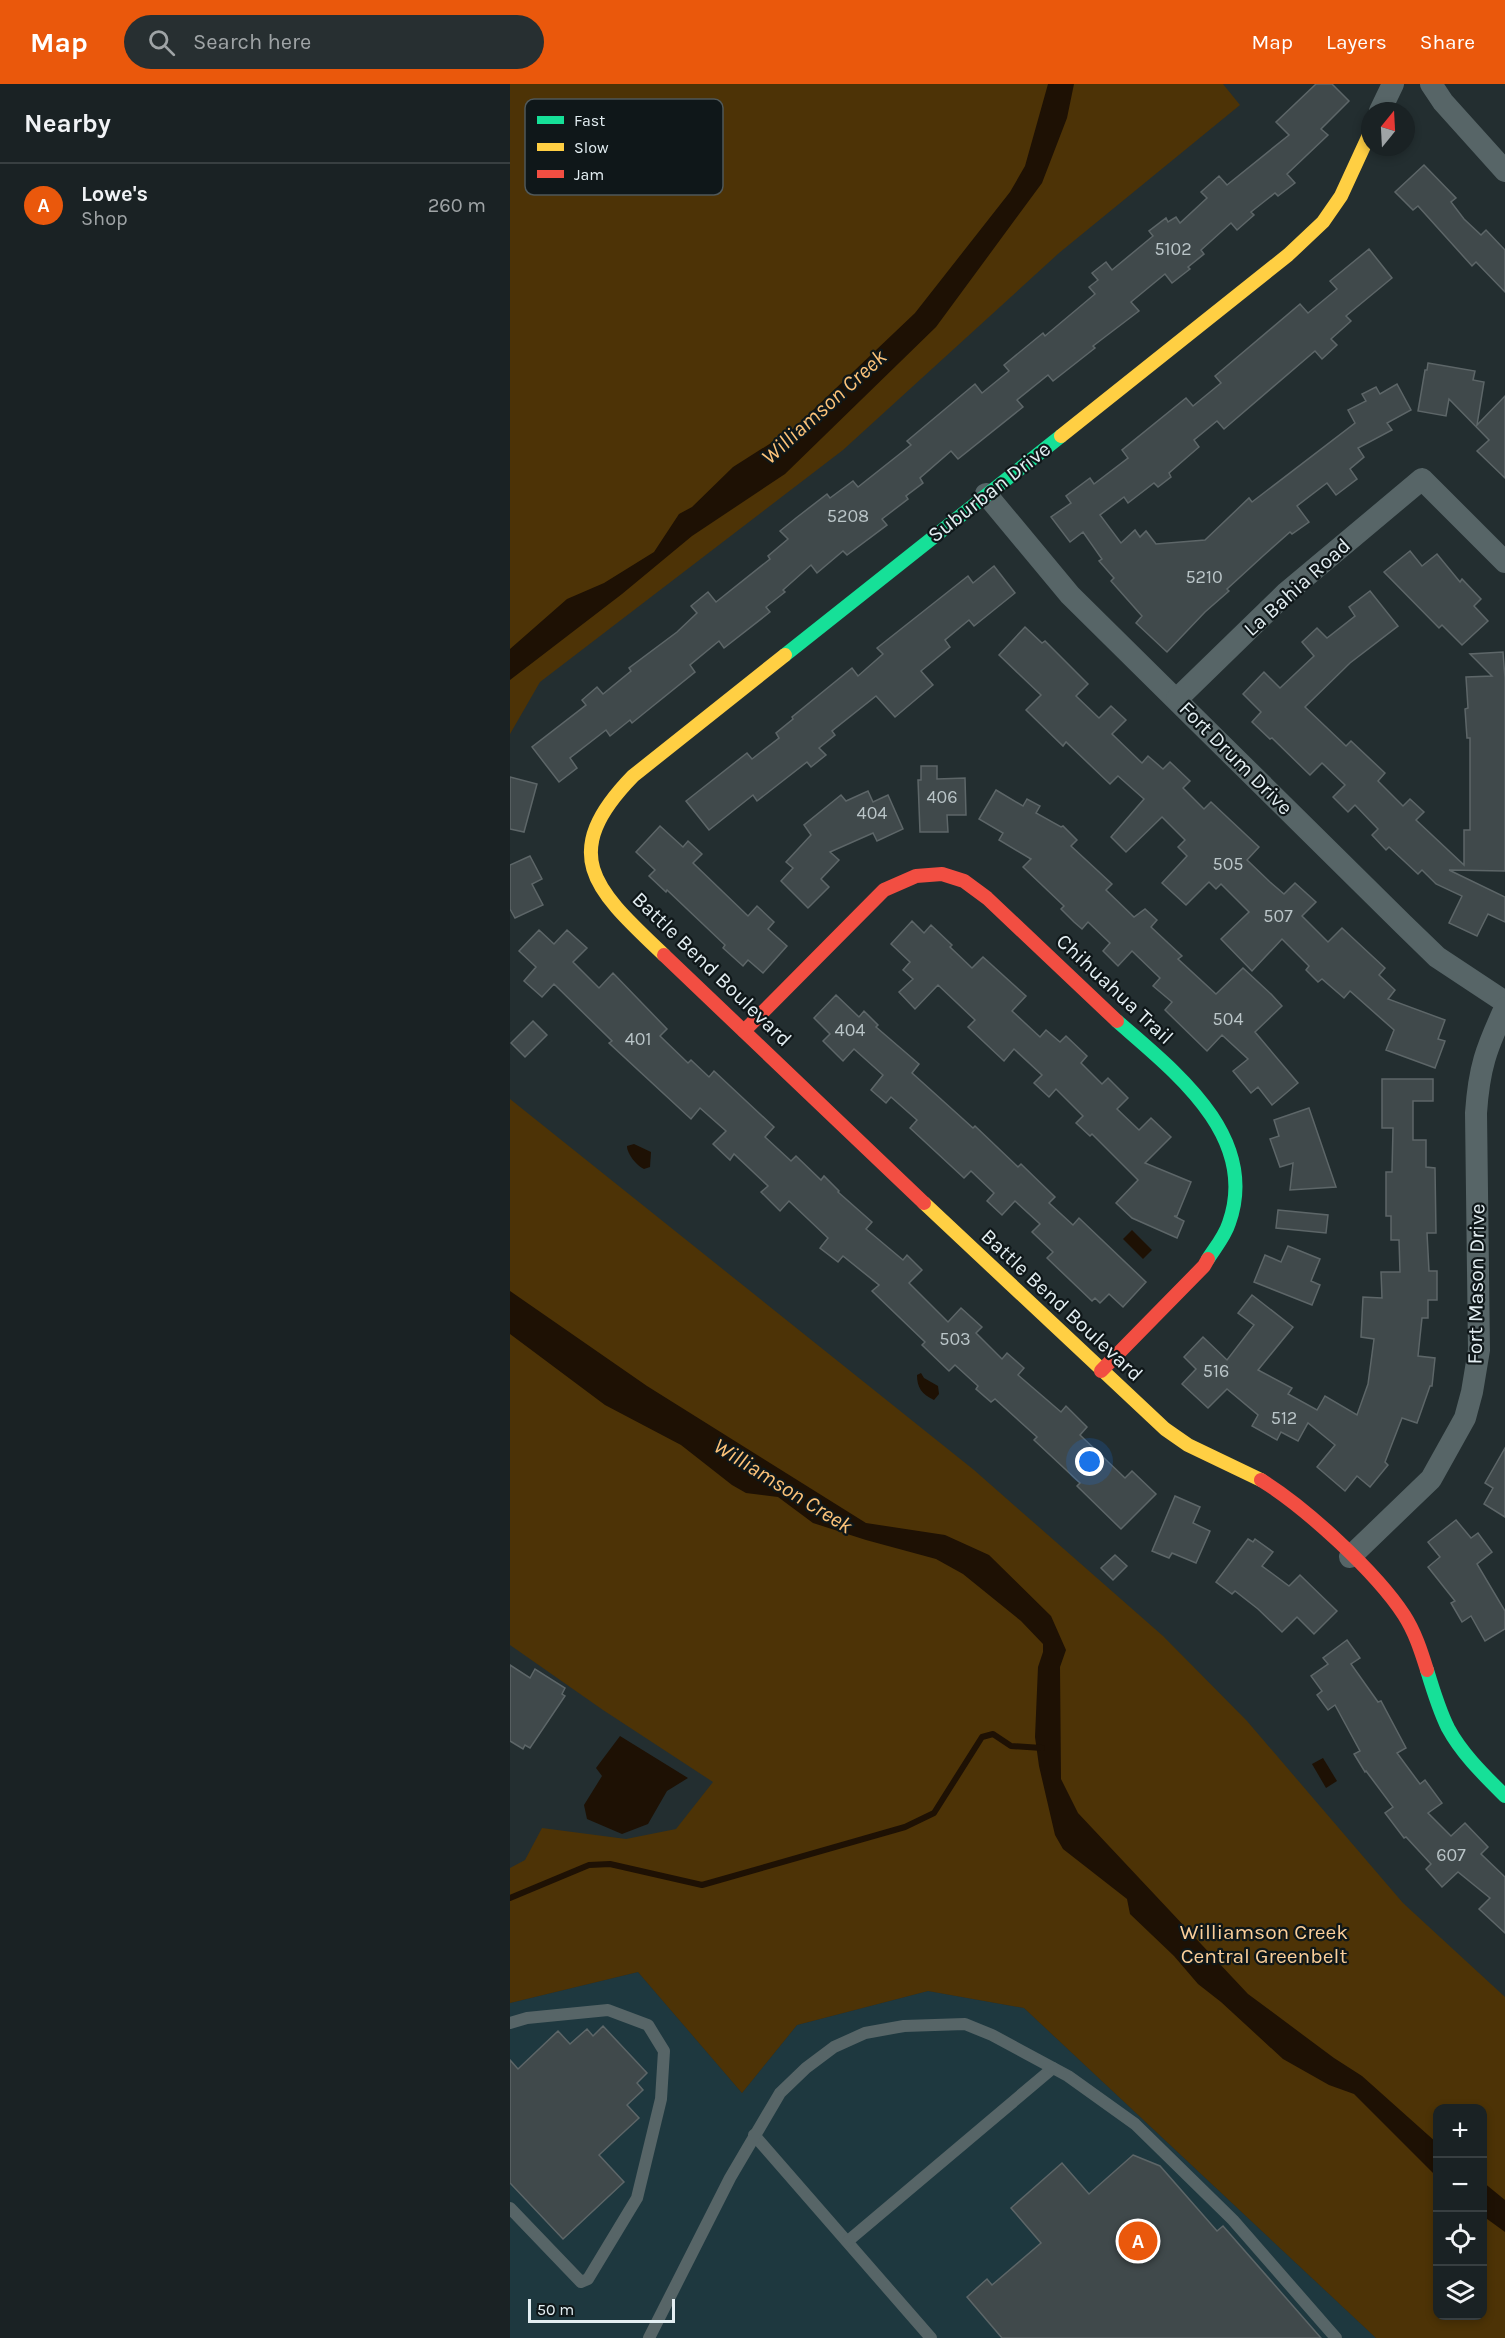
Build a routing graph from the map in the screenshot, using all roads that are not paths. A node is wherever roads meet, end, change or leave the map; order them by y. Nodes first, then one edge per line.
1 (1393, 84) edge
2 (1431, 84) edge
3 (1384, 102) edge
4 (1361, 153) edge
5 (1505, 171) edge
6 (986, 494) junction
7 (1505, 562) edge
8 (1176, 699) junction
9 (592, 836) joint
10 (1505, 1002) edge
11 (1505, 1008) edge
12 (744, 1031) junction
13 (1101, 1371) junction
14 (1350, 1557) junction
15 (1505, 1796) edge
16 (510, 2023) edge
17 (1053, 2068) junction
18 (754, 2135) junction
19 (510, 2208) edge
20 (848, 2241) junction
21 (649, 2338) edge
22 (931, 2338) edge
23 (1336, 2338) edge

1 - 3 street
2 - 5 street
4 - 6 street, Suburban Drive
6 - 8 street, Fort Drum Drive
6 - 9 street, Suburban Drive
7 - 8 street, La Bahia Road
8 - 10 street, Fort Drum Drive
9 - 12 street, Battle Bend Boulevard
11 - 14 street, Fort Mason Drive
12 - 13 street, Battle Bend Boulevard
12 - 13 street, Chihuahua Trail
13 - 14 street, Battle Bend Boulevard
14 - 15 street, Battle Bend Boulevard
16 - 19 lane
17 - 18 lane
17 - 20 lane
17 - 23 lane
18 - 20 lane
18 - 21 lane
20 - 22 lane

